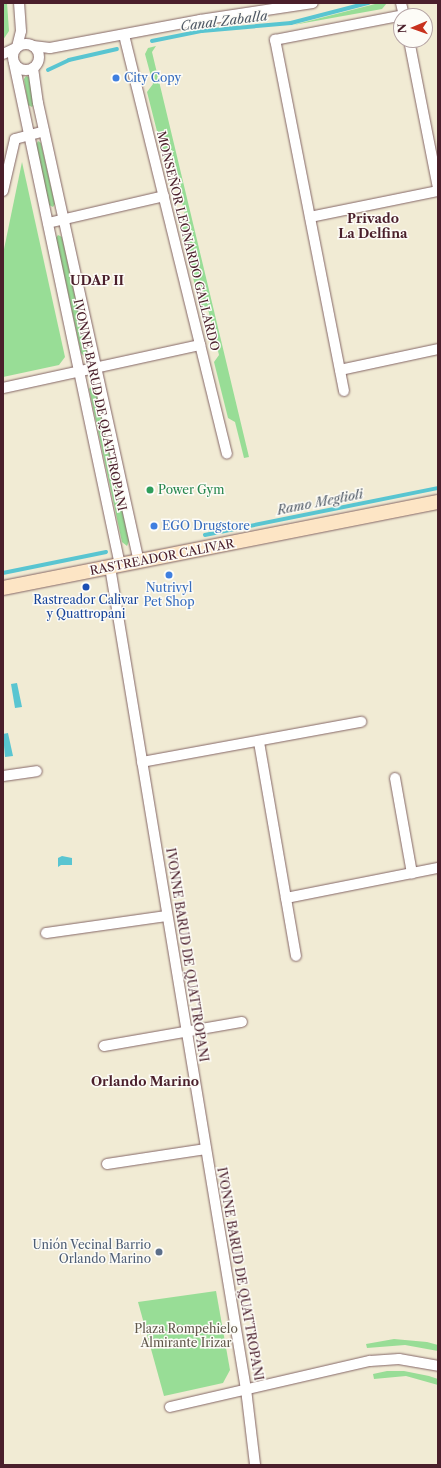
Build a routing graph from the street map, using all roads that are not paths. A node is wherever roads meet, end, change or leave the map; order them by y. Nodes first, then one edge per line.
1 (19, 3) edge
2 (313, 3) edge
3 (393, 18) edge
4 (21, 31) junction
5 (124, 35) junction
6 (31, 45) junction
7 (16, 48) junction
8 (50, 48) junction
9 (411, 48) edge
10 (3, 54) edge
11 (3, 58) edge
12 (14, 62) junction
13 (36, 65) junction
14 (44, 131) junction
15 (29, 134) junction
16 (438, 188) edge
17 (3, 191) edge
18 (438, 191) edge
19 (164, 196) junction
20 (310, 217) junction
21 (63, 219) junction
22 (48, 223) junction
23 (200, 345) junction
24 (438, 349) edge
25 (96, 368) junction
26 (340, 370) junction
27 (79, 372) junction
28 (3, 388) edge
29 (344, 391) dead end
30 (227, 454) dead end
31 (438, 502) edge
32 (139, 562) junction
33 (115, 566) junction
34 (3, 588) edge
35 (361, 722) dead end
36 (260, 742) junction
37 (142, 762) junction
38 (37, 771) dead end
39 (3, 776) edge
40 (395, 778) dead end
41 (438, 868) edge
42 (412, 873) junction
43 (286, 898) junction
44 (167, 916) junction
45 (46, 933) dead end
46 (296, 956) dead end
47 (242, 1022) dead end
48 (186, 1032) junction
49 (104, 1046) dead end
50 (206, 1149) junction
51 (107, 1164) dead end
52 (438, 1366) edge
53 (246, 1389) junction
54 (170, 1407) dead end
55 (255, 1465) edge

1 - 4 street
2 - 5 street
3 - 20 street
4 - 6 street
4 - 7 street
5 - 8 street
5 - 19 street, MONSEÑOR LEONARDO GALLARDO
6 - 7 street
6 - 8 street
6 - 13 street
7 - 10 street
7 - 12 street
8 - 13 street
9 - 16 street
11 - 12 street
12 - 13 street
12 - 15 street, IVONNE BARUD DE QUATTROPANI
13 - 14 street, IVONNE BARUD DE QUATTROPANI
14 - 15 street
14 - 21 street, IVONNE BARUD DE QUATTROPANI
15 - 17 street
15 - 22 street, IVONNE BARUD DE QUATTROPANI
18 - 20 street
19 - 21 street
19 - 23 street, MONSEÑOR LEONARDO GALLARDO
20 - 26 street
21 - 22 street
21 - 25 street, IVONNE BARUD DE QUATTROPANI
22 - 27 street, IVONNE BARUD DE QUATTROPANI
23 - 25 street
23 - 30 street, MONSEÑOR LEONARDO GALLARDO
24 - 26 street
25 - 27 street
25 - 32 street, IVONNE BARUD DE QUATTROPANI
26 - 29 street
27 - 28 street
27 - 33 street, IVONNE BARUD DE QUATTROPANI
31 - 32 main road, RASTREADOR CALIVAR
32 - 33 main road, RASTREADOR CALIVAR
33 - 34 main road, RASTREADOR CALIVAR
33 - 37 street, IVONNE BARUD DE QUATTROPANI
35 - 36 street
36 - 37 street
36 - 43 street
37 - 44 street, IVONNE BARUD DE QUATTROPANI
38 - 39 street
40 - 42 street
41 - 42 street
42 - 43 street
43 - 46 street
44 - 45 street
44 - 48 street, IVONNE BARUD DE QUATTROPANI
47 - 48 street
48 - 49 street
48 - 50 street, IVONNE BARUD DE QUATTROPANI
50 - 51 street
50 - 53 street, IVONNE BARUD DE QUATTROPANI
52 - 53 street
53 - 54 street
53 - 55 street, IVONNE BARUD DE QUATTROPANI

